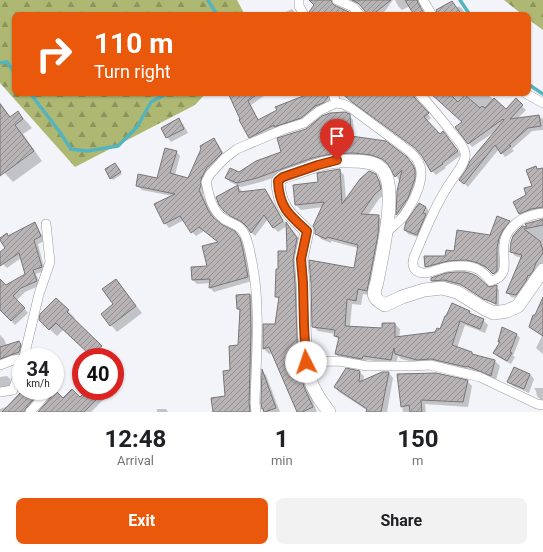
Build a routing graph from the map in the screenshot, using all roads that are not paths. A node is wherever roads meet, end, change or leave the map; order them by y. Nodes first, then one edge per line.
1 (300, 0) edge
2 (337, 0) edge
3 (423, 0) edge
4 (302, 12) edge
5 (357, 12) edge
6 (430, 12) edge
7 (334, 96) edge
8 (422, 96) edge
9 (530, 96) edge
10 (336, 103) junction
11 (543, 103) edge
12 (543, 213) edge
13 (46, 224) dead end
14 (386, 233) junction
15 (543, 270) edge
16 (26, 348) edge
17 (12, 360) edge
18 (306, 362) junction
19 (0, 365) edge
20 (12, 390) edge
21 (0, 392) edge
22 (41, 400) edge
23 (543, 405) edge
24 (30, 412) edge
25 (256, 412) edge
26 (329, 412) edge

1 - 4 street
2 - 5 street
3 - 6 street
7 - 10 street
8 - 12 street
9 - 11 street
10 - 14 street
10 - 25 street
13 - 16 street
14 - 15 street
14 - 18 street
17 - 19 street
18 - 23 street
18 - 26 street
20 - 21 street
22 - 24 street

